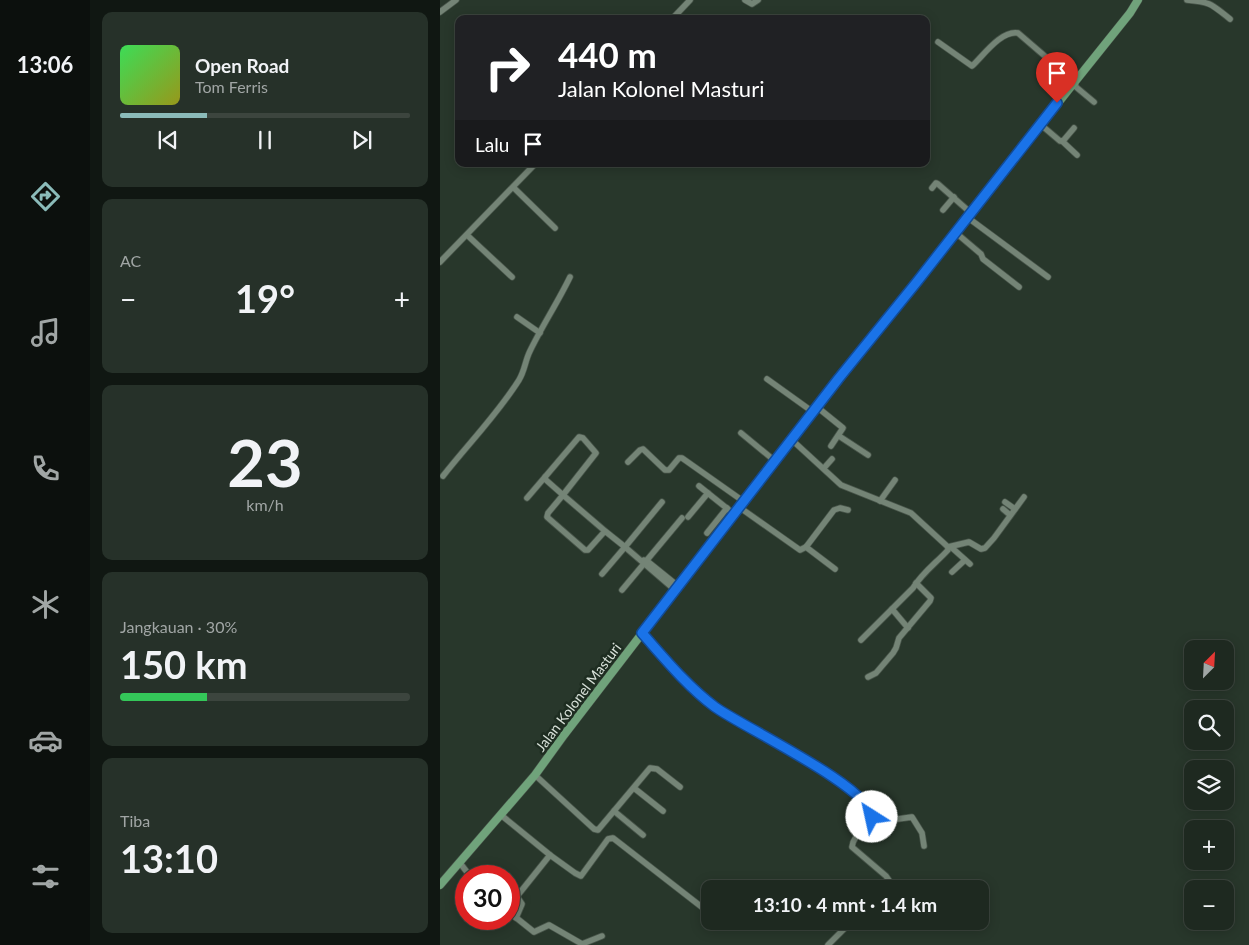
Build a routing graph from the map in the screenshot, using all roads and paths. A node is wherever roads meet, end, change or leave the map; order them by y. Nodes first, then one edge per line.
1 (456, 0) edge
2 (690, 0) edge
3 (745, 0) edge
4 (758, 0) edge
5 (1138, 0) edge
6 (1187, 0) edge
7 (440, 12) edge
8 (676, 15) edge
9 (1230, 19) dead end
10 (938, 42) dead end
11 (1074, 82) junction
12 (1094, 102) dead end
13 (1040, 124) junction
14 (1074, 128) dead end
15 (1062, 141) junction
16 (1077, 155) dead end
17 (533, 167) edge
18 (514, 188) junction
19 (932, 188) dead end
20 (954, 197) junction
21 (943, 210) dead end
22 (969, 215) junction
23 (556, 228) dead end
24 (955, 232) junction
25 (467, 235) junction
26 (440, 262) edge
27 (512, 277) dead end
28 (570, 277) dead end
29 (1048, 278) dead end
30 (1018, 287) dead end
31 (517, 317) dead end
32 (540, 333) junction
33 (767, 379) dead end
34 (815, 410) junction
35 (741, 432) dead end
36 (839, 436) junction
37 (792, 440) junction
38 (831, 446) dead end
39 (868, 455) dead end
40 (832, 459) dead end
41 (775, 461) junction
42 (628, 462) dead end
43 (824, 468) junction
44 (441, 476) edge
45 (545, 477) junction
46 (895, 480) dead end
47 (699, 486) dead end
48 (708, 493) junction
49 (563, 495) junction
50 (1024, 497) dead end
51 (527, 498) dead end
52 (880, 501) junction
53 (662, 502) dead end
54 (1005, 502) dead end
55 (1003, 509) dead end
56 (1015, 509) junction
57 (725, 510) junction
58 (736, 510) junction
59 (848, 510) dead end
60 (1010, 515) junction
61 (605, 531) junction
62 (707, 533) dead end
63 (625, 547) junction
64 (806, 547) junction
65 (950, 547) junction
66 (644, 562) junction
67 (835, 569) dead end
68 (952, 572) dead end
69 (602, 574) dead end
70 (916, 583) junction
71 (676, 588) junction
72 (622, 590) dead end
73 (892, 609) junction
74 (908, 628) junction
75 (642, 633) junction
76 (861, 640) dead end
77 (868, 678) dead end
78 (535, 775) junction
79 (680, 787) dead end
80 (634, 788) junction
81 (870, 809) junction
82 (614, 811) junction
83 (663, 811) dead end
84 (501, 815) junction
85 (643, 835) dead end
86 (924, 846) dead end
87 (550, 855) junction
88 (460, 863) joint
89 (889, 880) edge
90 (440, 886) edge
91 (520, 892) edge
92 (701, 906) edge
93 (520, 922) edge
94 (843, 930) edge
95 (602, 936) dead end
96 (575, 940) junction
97 (570, 945) edge
98 (828, 945) edge

1 - 7 street
2 - 8 street
3 - 4 street
5 - 11 main road, Jalan Kolonel Masturi
6 - 9 street
10 - 11 street
11 - 12 street
11 - 13 main road, Jalan Kolonel Masturi
13 - 15 street
13 - 22 main road, Jalan Kolonel Masturi
14 - 15 street
15 - 16 street
17 - 18 street
18 - 23 street
18 - 25 street
19 - 20 street
20 - 21 street
20 - 22 street
22 - 24 main road, Jalan Kolonel Masturi
22 - 29 street
24 - 30 street
24 - 34 main road, Jalan Kolonel Masturi
25 - 26 street
25 - 27 street
28 - 32 street
31 - 32 street
32 - 44 street
33 - 34 street
34 - 36 street
34 - 37 main road, Jalan Kolonel Masturi
35 - 41 street
36 - 38 street
36 - 39 street
37 - 41 main road, Jalan Kolonel Masturi
37 - 43 street
40 - 43 street
41 - 58 main road, Jalan Kolonel Masturi
42 - 58 street
43 - 52 street
45 - 49 street
45 - 49 street
45 - 51 street
46 - 52 street
47 - 48 street
48 - 57 street
48 - 66 street
49 - 61 street
49 - 61 street
50 - 56 street
52 - 65 street
53 - 63 street
54 - 56 street
55 - 60 street
56 - 60 street
57 - 58 street
57 - 62 street
58 - 64 street
58 - 71 main road, Jalan Kolonel Masturi
59 - 64 street
60 - 65 street
61 - 63 street
63 - 66 street
63 - 69 street
64 - 67 street
65 - 68 street
65 - 70 street
66 - 71 street
66 - 72 street
70 - 73 street
70 - 74 street
71 - 75 main road, Jalan Kolonel Masturi
73 - 74 street
73 - 76 street
74 - 77 street
75 - 78 main road, Jalan Kolonel Masturi
75 - 81 street
78 - 82 street
78 - 84 main road, Jalan Kolonel Masturi
79 - 80 street
80 - 82 street
80 - 83 street
81 - 86 street
81 - 89 street
82 - 85 street
84 - 87 street
84 - 88 main road, Jalan Kolonel Masturi
87 - 91 street
87 - 92 street
88 - 90 main road, Jalan Kolonel Masturi
93 - 96 street
94 - 98 street
95 - 96 street
96 - 97 street

